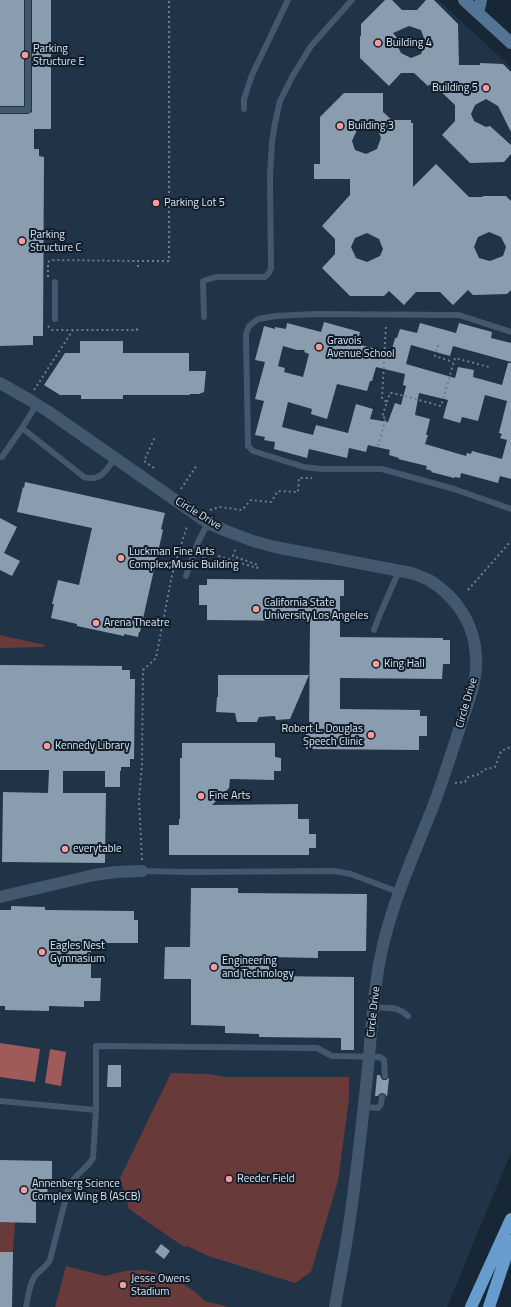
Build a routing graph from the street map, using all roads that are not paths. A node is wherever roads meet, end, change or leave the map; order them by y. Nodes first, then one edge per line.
1 (28, 0) edge
2 (288, 0) edge
3 (352, 0) edge
4 (464, 0) edge
5 (480, 0) edge
6 (478, 13) junction
7 (511, 43) edge
8 (244, 109) dead end
9 (0, 110) edge
10 (55, 282) dead end
11 (204, 317) dead end
12 (55, 318) dead end
13 (511, 332) edge
14 (0, 384) edge
15 (35, 399) junction
16 (22, 428) junction
17 (0, 457) edge
18 (115, 458) junction
19 (511, 509) edge
20 (208, 517) junction
21 (399, 571) junction
22 (186, 576) road end
23 (374, 630) dead end
24 (142, 871) joint
25 (398, 892) junction
26 (0, 896) edge
27 (374, 1007) junction
28 (408, 1016) dead end
29 (369, 1058) junction
30 (385, 1076) dead end
31 (382, 1097) dead end
32 (0, 1102) edge
33 (364, 1107) junction
34 (96, 1110) junction
35 (511, 1219) edge
36 (511, 1241) edge
37 (26, 1307) edge
38 (335, 1307) edge
39 (471, 1307) edge
40 (489, 1307) edge

1 - 9 lane
2 - 8 lane
3 - 11 lane
4 - 6 street
5 - 6 street
6 - 7 street
10 - 12 lane
13 - 19 lane
14 - 15 street, Circle Drive
15 - 16 lane
15 - 18 street, Circle Drive
16 - 17 lane
16 - 18 lane
18 - 20 street, Circle Drive
20 - 21 street, Circle Drive
20 - 22 lane
21 - 23 lane
21 - 25 street, Circle Drive
24 - 25 lane
24 - 26 street
25 - 27 street, Circle Drive
27 - 28 lane
27 - 29 street, Circle Drive
29 - 30 lane
29 - 33 street, Circle Drive
29 - 34 lane
31 - 33 lane
32 - 34 lane
33 - 38 street, Circle Drive
34 - 37 lane
35 - 39 highway
36 - 40 highway

